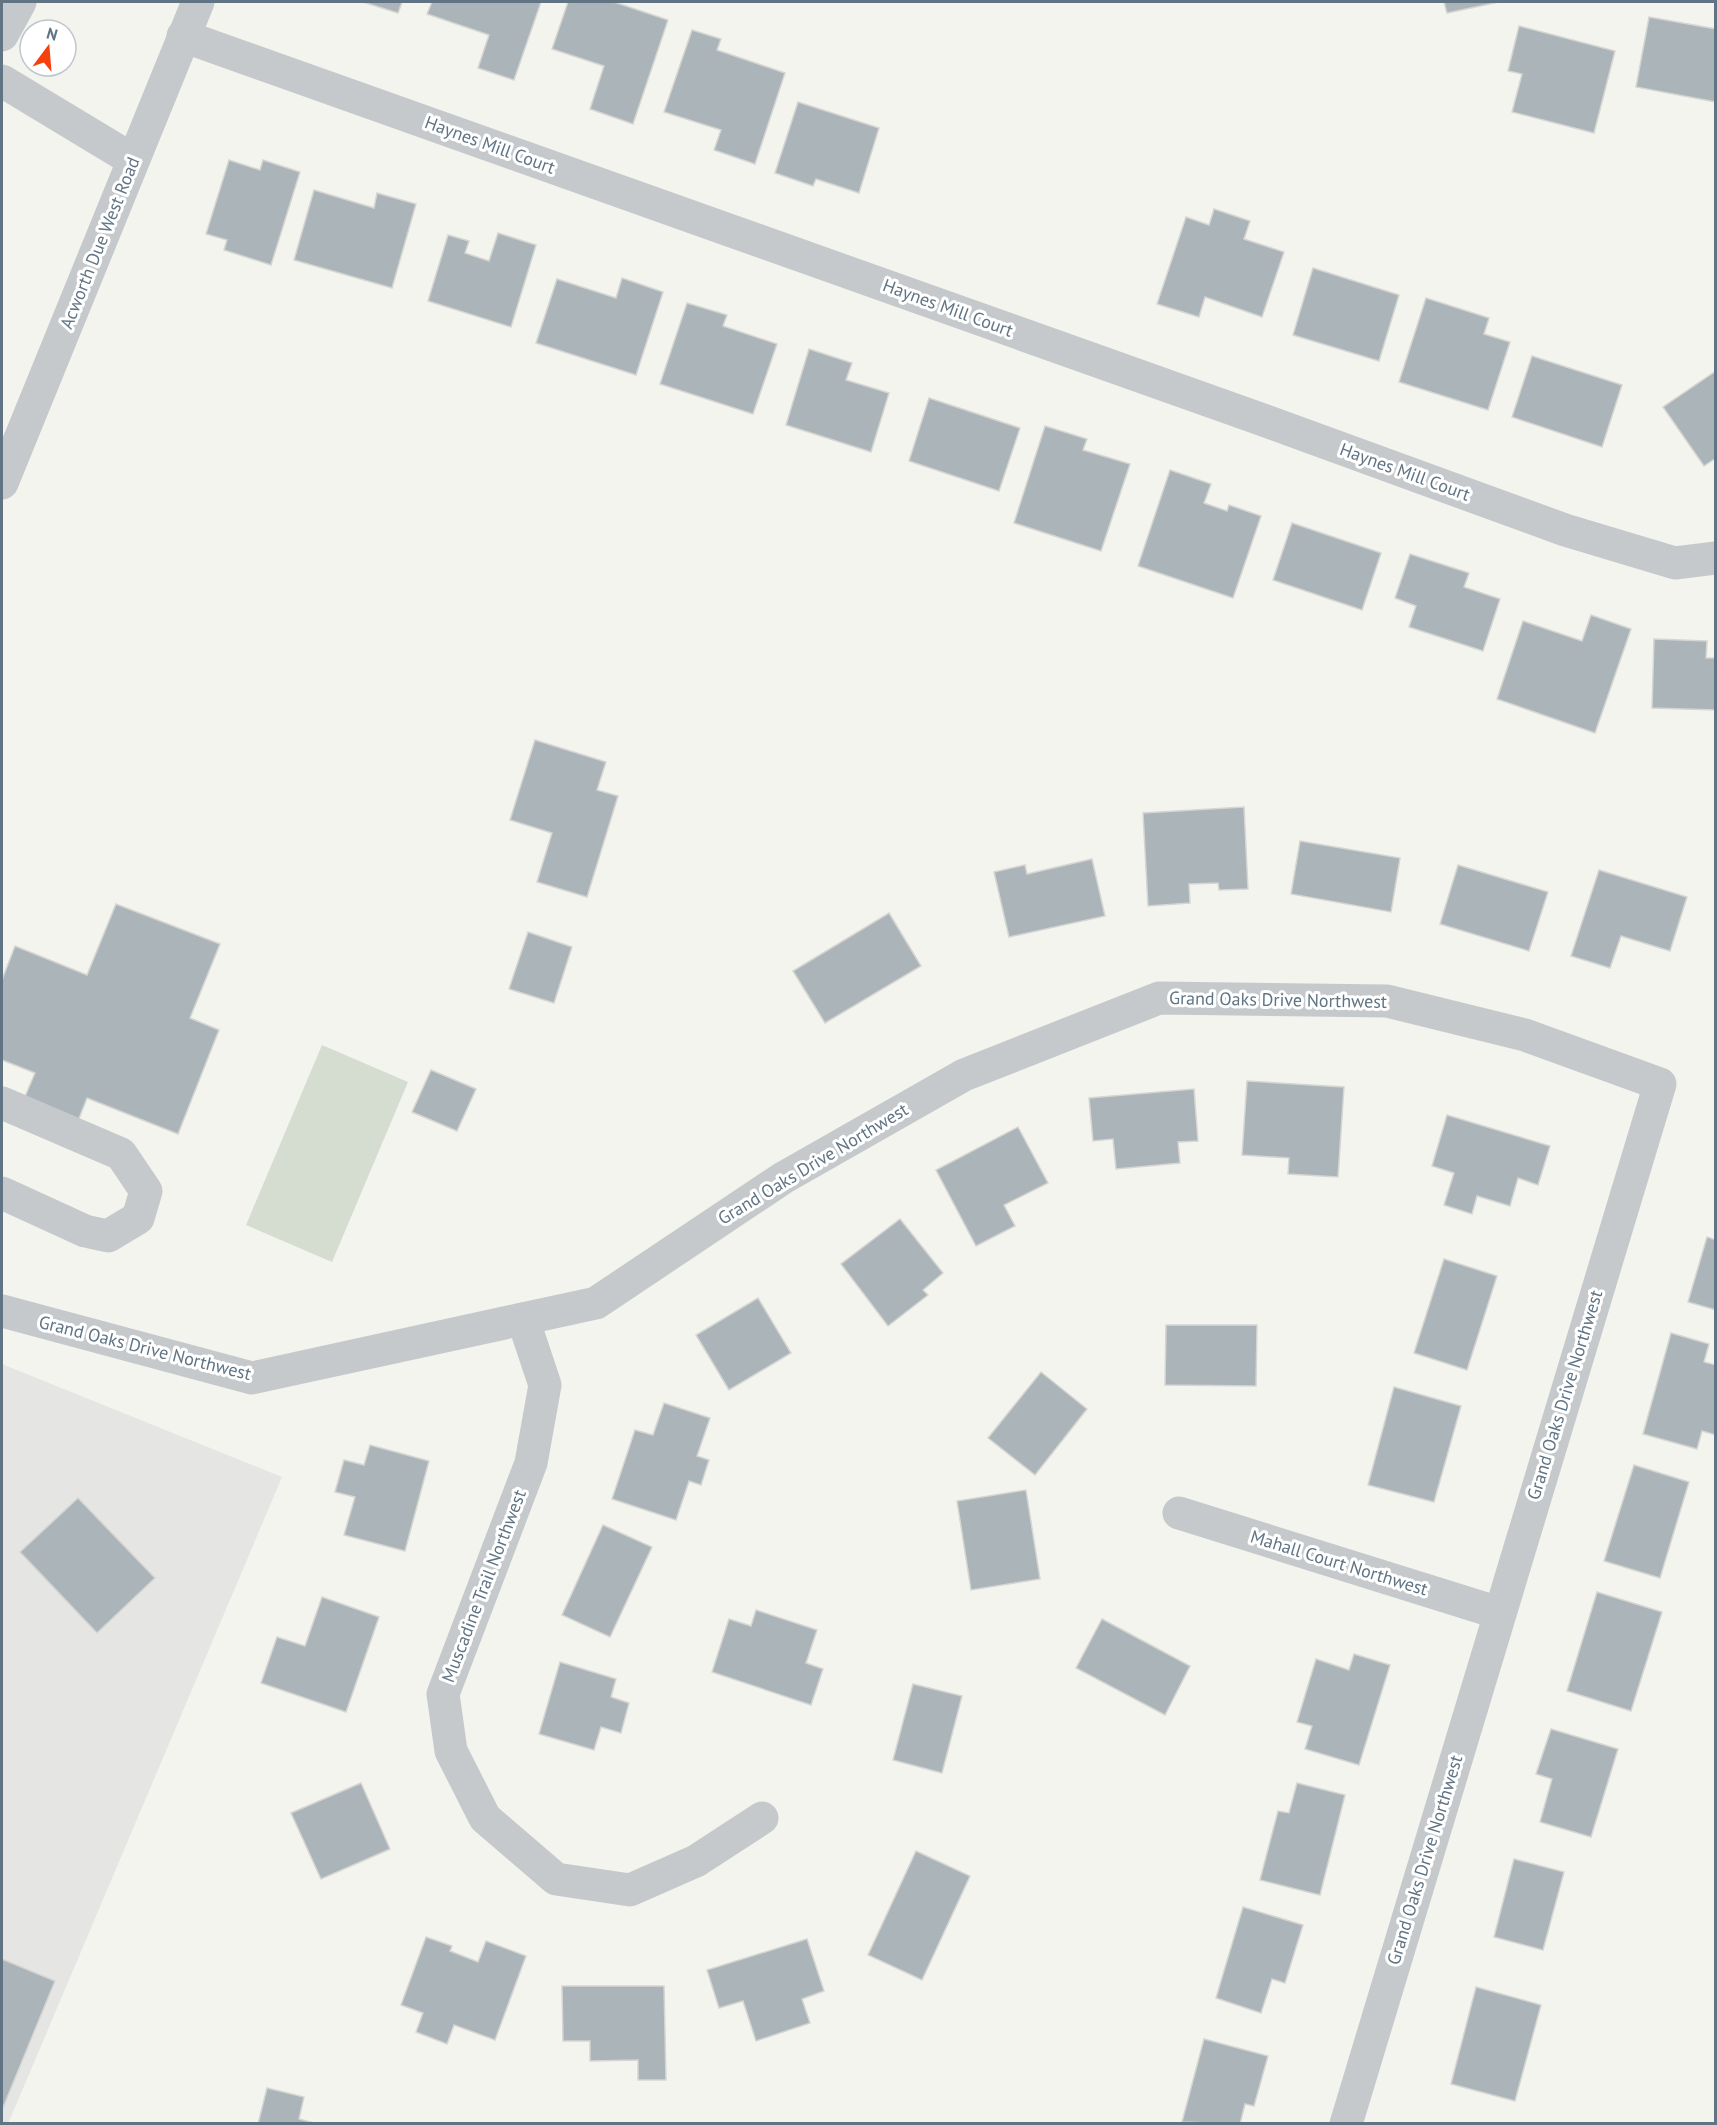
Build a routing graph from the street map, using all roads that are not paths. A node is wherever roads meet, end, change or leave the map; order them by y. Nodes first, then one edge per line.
1 (20, 2) edge
2 (198, 2) edge
3 (2, 35) edge
4 (183, 36) junction
5 (2, 81) edge
6 (133, 160) junction
7 (2, 483) edge
8 (1716, 558) edge
9 (2, 1103) edge
10 (2, 1193) edge
11 (2, 1311) edge
12 (523, 1319) junction
13 (1179, 1513) dead end
14 (1499, 1613) junction
15 (762, 1818) dead end
16 (1346, 2124) edge

1 - 3 street
2 - 4 street, Acworth Due West Road
4 - 6 street, Acworth Due West Road
4 - 8 street, Haynes Mill Court
5 - 6 street
6 - 7 street, Acworth Due West Road
9 - 10 street
11 - 12 street, Grand Oaks Drive Northwest
12 - 14 street, Grand Oaks Drive Northwest
12 - 15 street, Muscadine Trail Northwest
13 - 14 street, Mahall Court Northwest
14 - 16 street, Grand Oaks Drive Northwest

